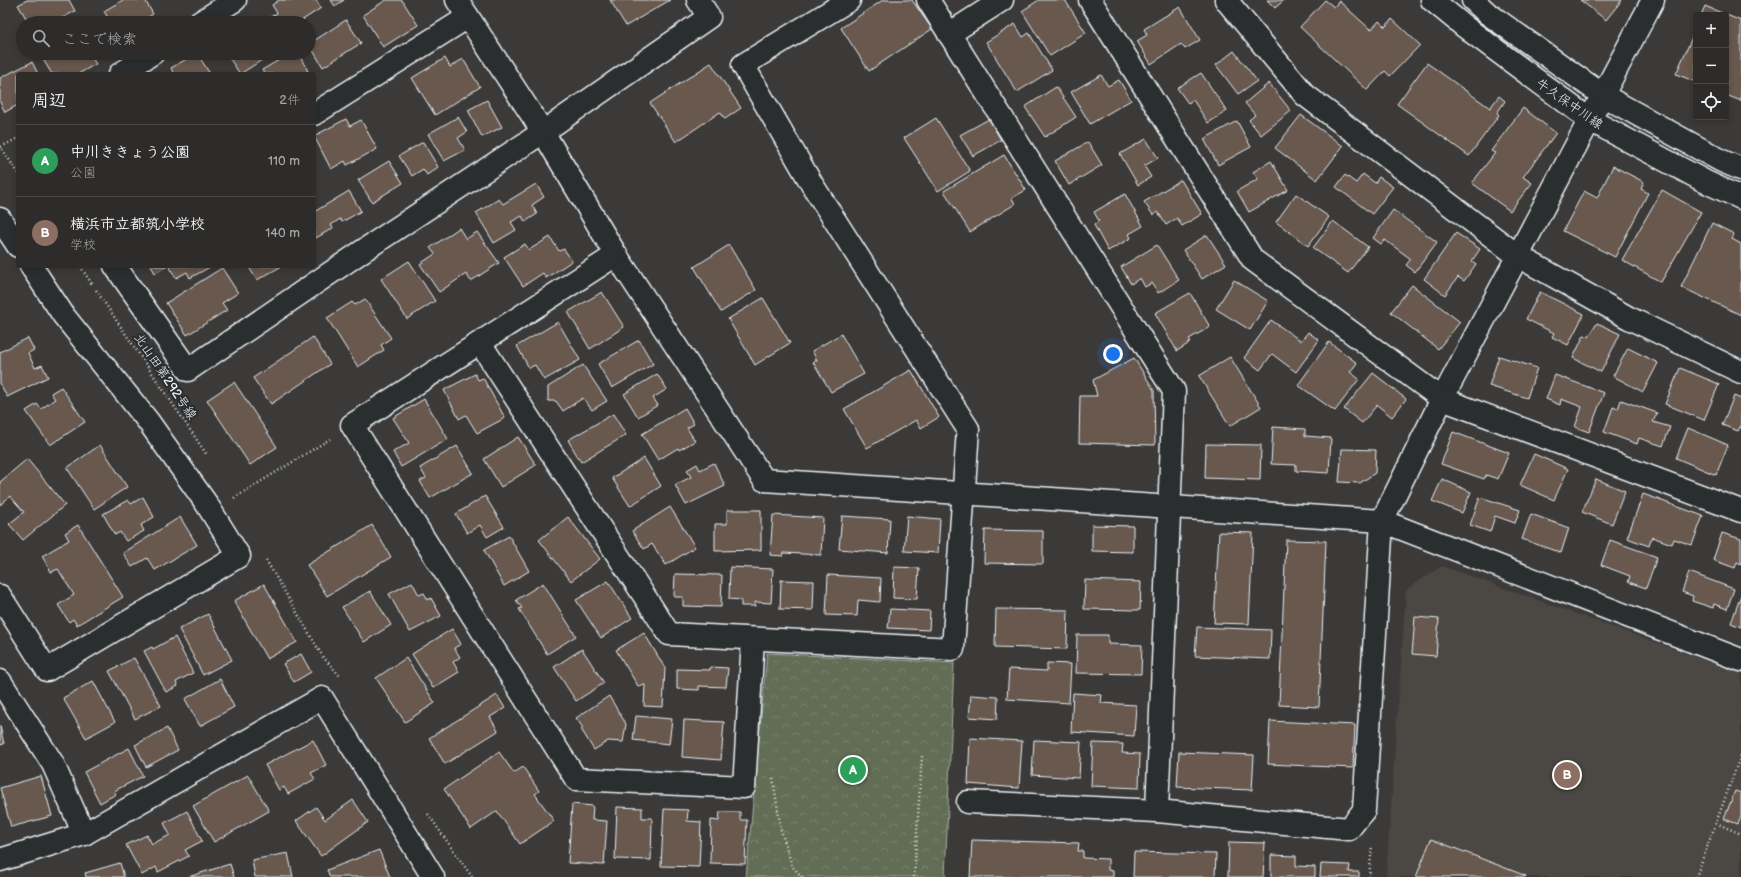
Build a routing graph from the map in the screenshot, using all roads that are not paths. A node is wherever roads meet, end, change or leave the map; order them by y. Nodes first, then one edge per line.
1 (235, 0) edge
2 (698, 0) edge
3 (849, 0) edge
4 (928, 0) edge
5 (1002, 0) edge
6 (1090, 0) edge
7 (1226, 0) edge
8 (1432, 0) edge
9 (1473, 0) edge
10 (1653, 0) edge
11 (463, 8) edge
12 (211, 16) edge
13 (949, 34) junction
14 (142, 60) edge
15 (123, 72) edge
16 (1604, 96) junction
17 (316, 113) edge
18 (1590, 120) junction
19 (543, 132) junction
20 (1741, 169) edge
21 (1741, 198) edge
22 (0, 219) edge
23 (16, 243) edge
24 (616, 255) junction
25 (1518, 256) junction
26 (32, 268) edge
27 (116, 268) edge
28 (480, 344) junction
29 (1741, 372) edge
30 (1442, 400) junction
31 (964, 493) junction
32 (1170, 505) junction
33 (1741, 511) edge
34 (1382, 520) junction
35 (0, 596) edge
36 (753, 639) junction
37 (1741, 660) edge
38 (0, 681) edge
39 (968, 802) dead end
40 (1157, 812) junction
41 (84, 834) junction
42 (0, 860) edge
43 (433, 877) edge

1 - 12 street
2 - 19 street
3 - 31 street
4 - 13 street
5 - 13 street
6 - 30 street
7 - 25 street
8 - 18 street, 牛久保中川線
9 - 16 street, 牛久保中川線
10 - 16 street
11 - 17 street
11 - 19 street
13 - 32 street
14 - 15 street
16 - 18 street
16 - 20 street, 牛久保中川線
18 - 21 street, 牛久保中川線
18 - 25 street
19 - 24 street
19 - 27 street
22 - 23 street
24 - 28 street
24 - 31 street
25 - 29 street
25 - 30 street
26 - 35 street
28 - 36 street
28 - 36 street
30 - 33 street
30 - 34 street
31 - 32 street
31 - 36 street
32 - 34 street
32 - 40 street
34 - 37 street
34 - 40 street
38 - 41 street
39 - 40 street
41 - 42 street
41 - 43 street

